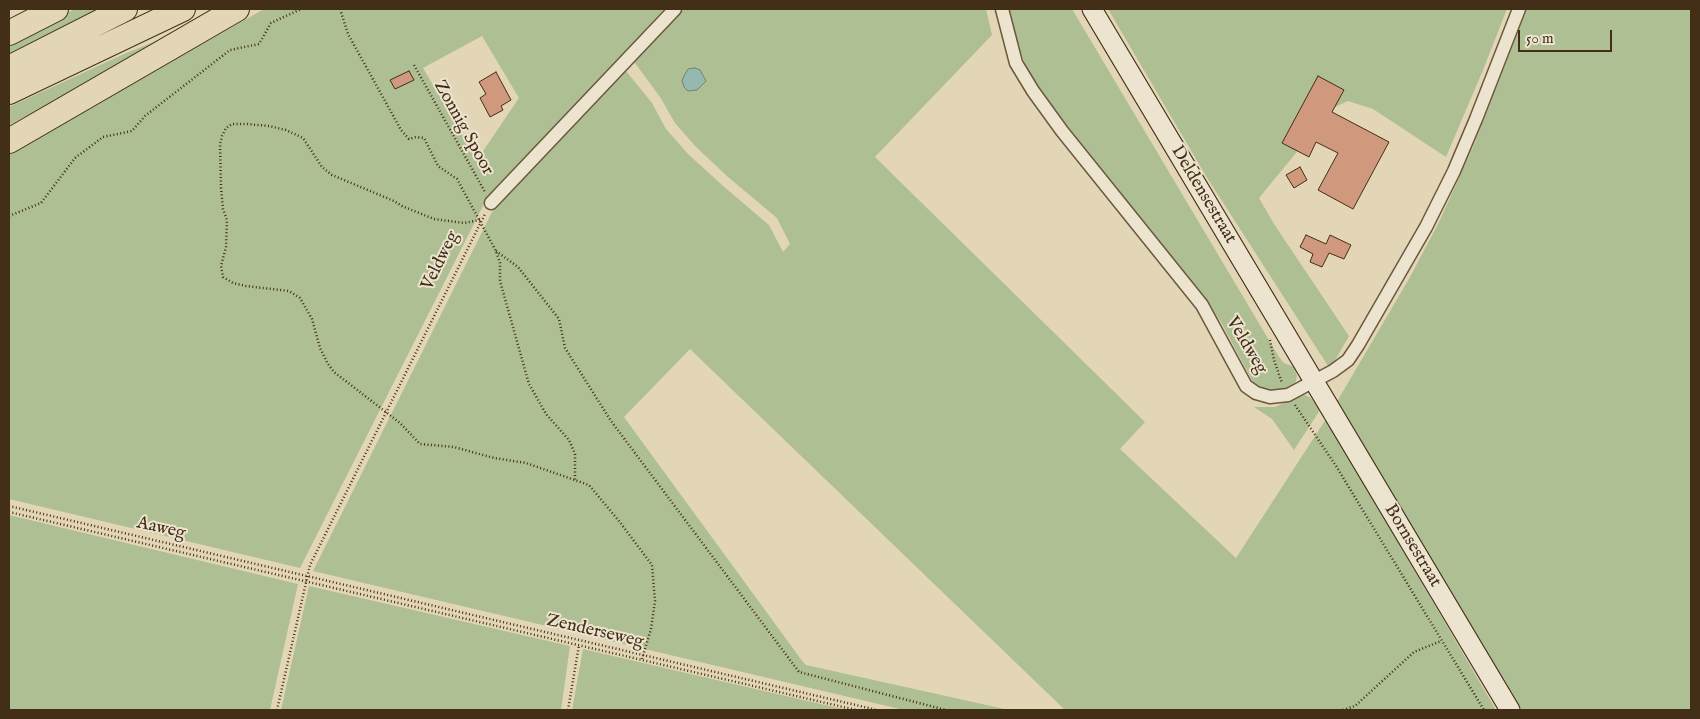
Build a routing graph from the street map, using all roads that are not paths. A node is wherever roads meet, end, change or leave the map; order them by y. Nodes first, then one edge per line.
1 (56, 9) edge
2 (125, 9) edge
3 (183, 9) edge
4 (237, 9) edge
5 (675, 9) edge
6 (1002, 9) edge
7 (1092, 9) edge
8 (1519, 9) edge
9 (9, 33) edge
10 (9, 68) edge
11 (9, 92) edge
12 (9, 141) edge
13 (491, 203) road end
14 (1315, 382) junction
15 (1510, 710) edge

1 - 9 highway
2 - 10 highway
3 - 11 highway
4 - 12 highway
5 - 13 street
6 - 14 street, Veldweg
7 - 14 street, Deldensestraat
8 - 14 street, Veldweg
14 - 15 street, Bornsestraat

